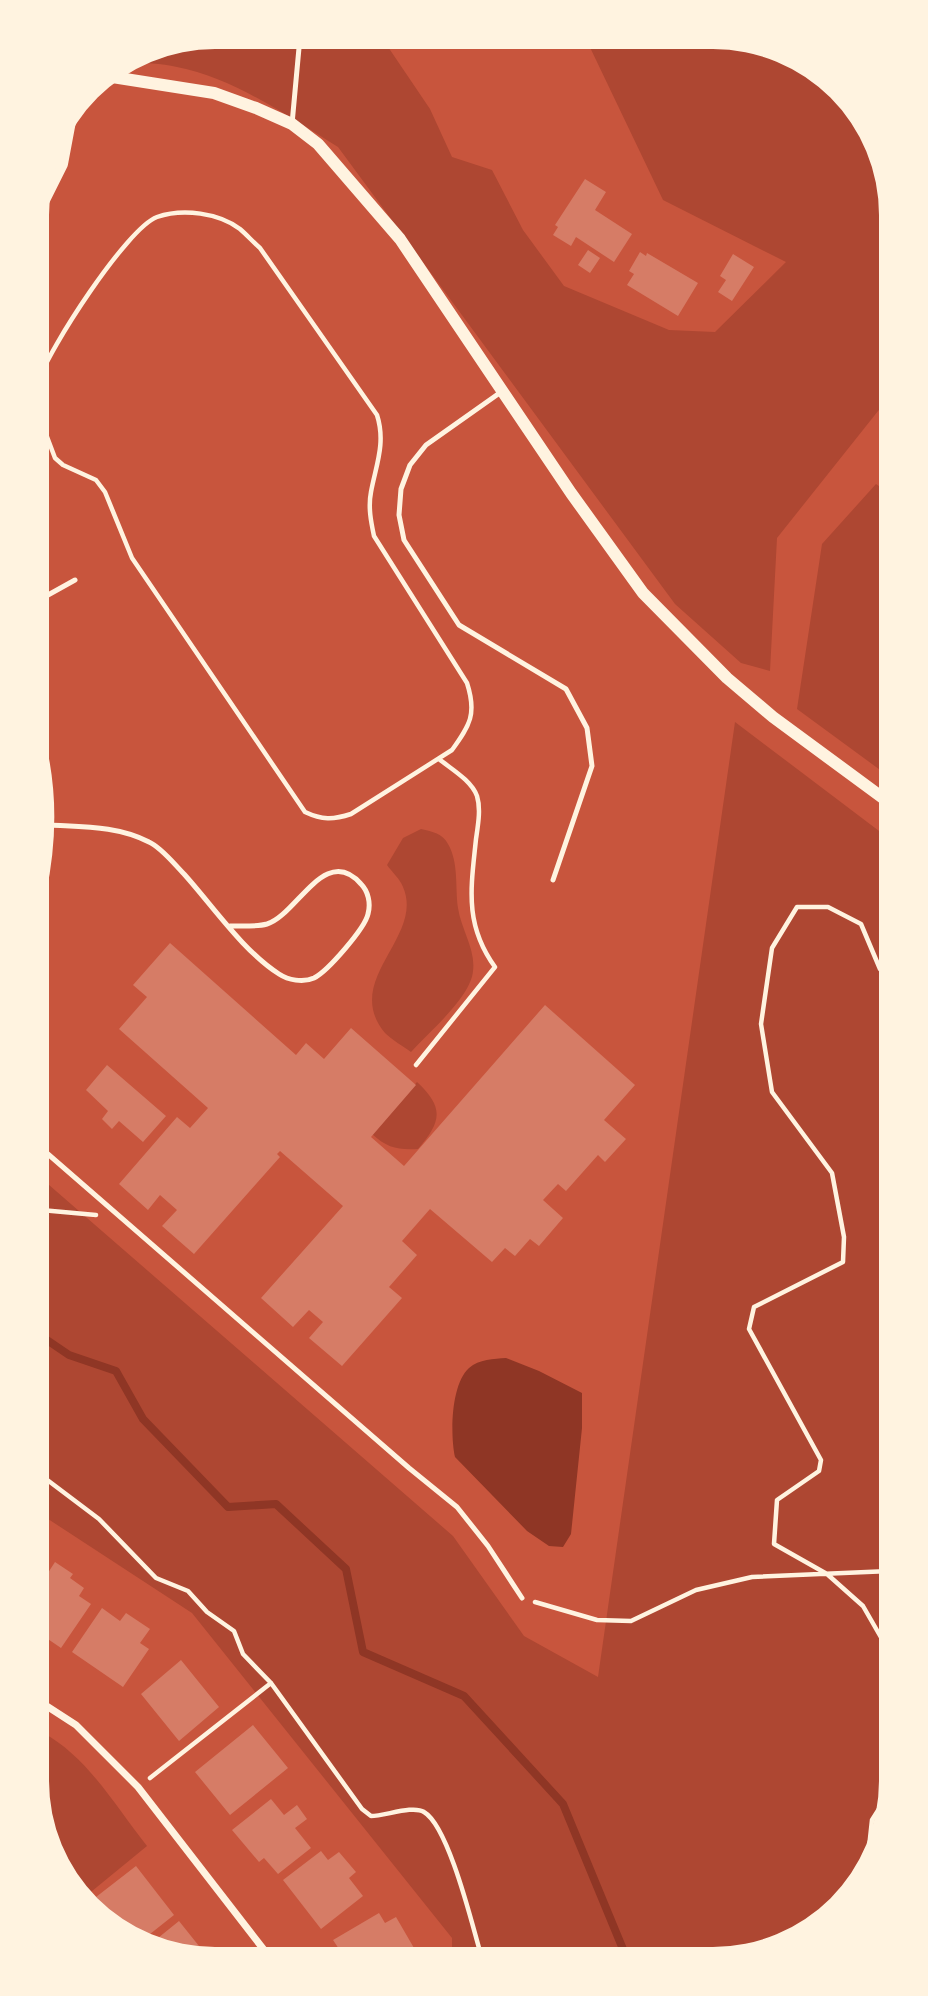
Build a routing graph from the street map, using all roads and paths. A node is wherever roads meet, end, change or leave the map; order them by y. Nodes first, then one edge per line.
1 (299, 49) edge
2 (121, 78) edge
3 (292, 124) junction
4 (66, 142) edge
5 (52, 183) edge
6 (49, 356) edge
7 (502, 391) junction
8 (49, 442) edge
9 (75, 580) dead end
10 (49, 594) edge
11 (439, 759) junction
12 (879, 795) edge
13 (49, 825) edge
14 (554, 880) dead end
15 (230, 926) junction
16 (879, 967) edge
17 (416, 1065) dead end
18 (49, 1155) edge
19 (49, 1211) edge
20 (121, 1217) junction
21 (49, 1481) edge
22 (879, 1572) edge
23 (827, 1574) junction
24 (522, 1598) joint
25 (879, 1634) edge
26 (271, 1683) junction
27 (49, 1707) edge
28 (138, 1787) junction
29 (876, 1814) edge
30 (871, 1831) edge
31 (262, 1947) edge
32 (479, 1947) edge

1 - 3 lane
2 - 3 street
3 - 7 street
4 - 5 street
6 - 11 path
7 - 12 street
7 - 14 lane
8 - 11 path
9 - 10 lane
11 - 17 path
13 - 15 lane
15 - 15 lane
16 - 23 path
18 - 20 lane
19 - 20 path
20 - 24 lane
21 - 26 path
22 - 23 path
23 - 24 path
23 - 25 path
26 - 28 path
26 - 32 path
27 - 28 street
28 - 31 street
29 - 30 path

